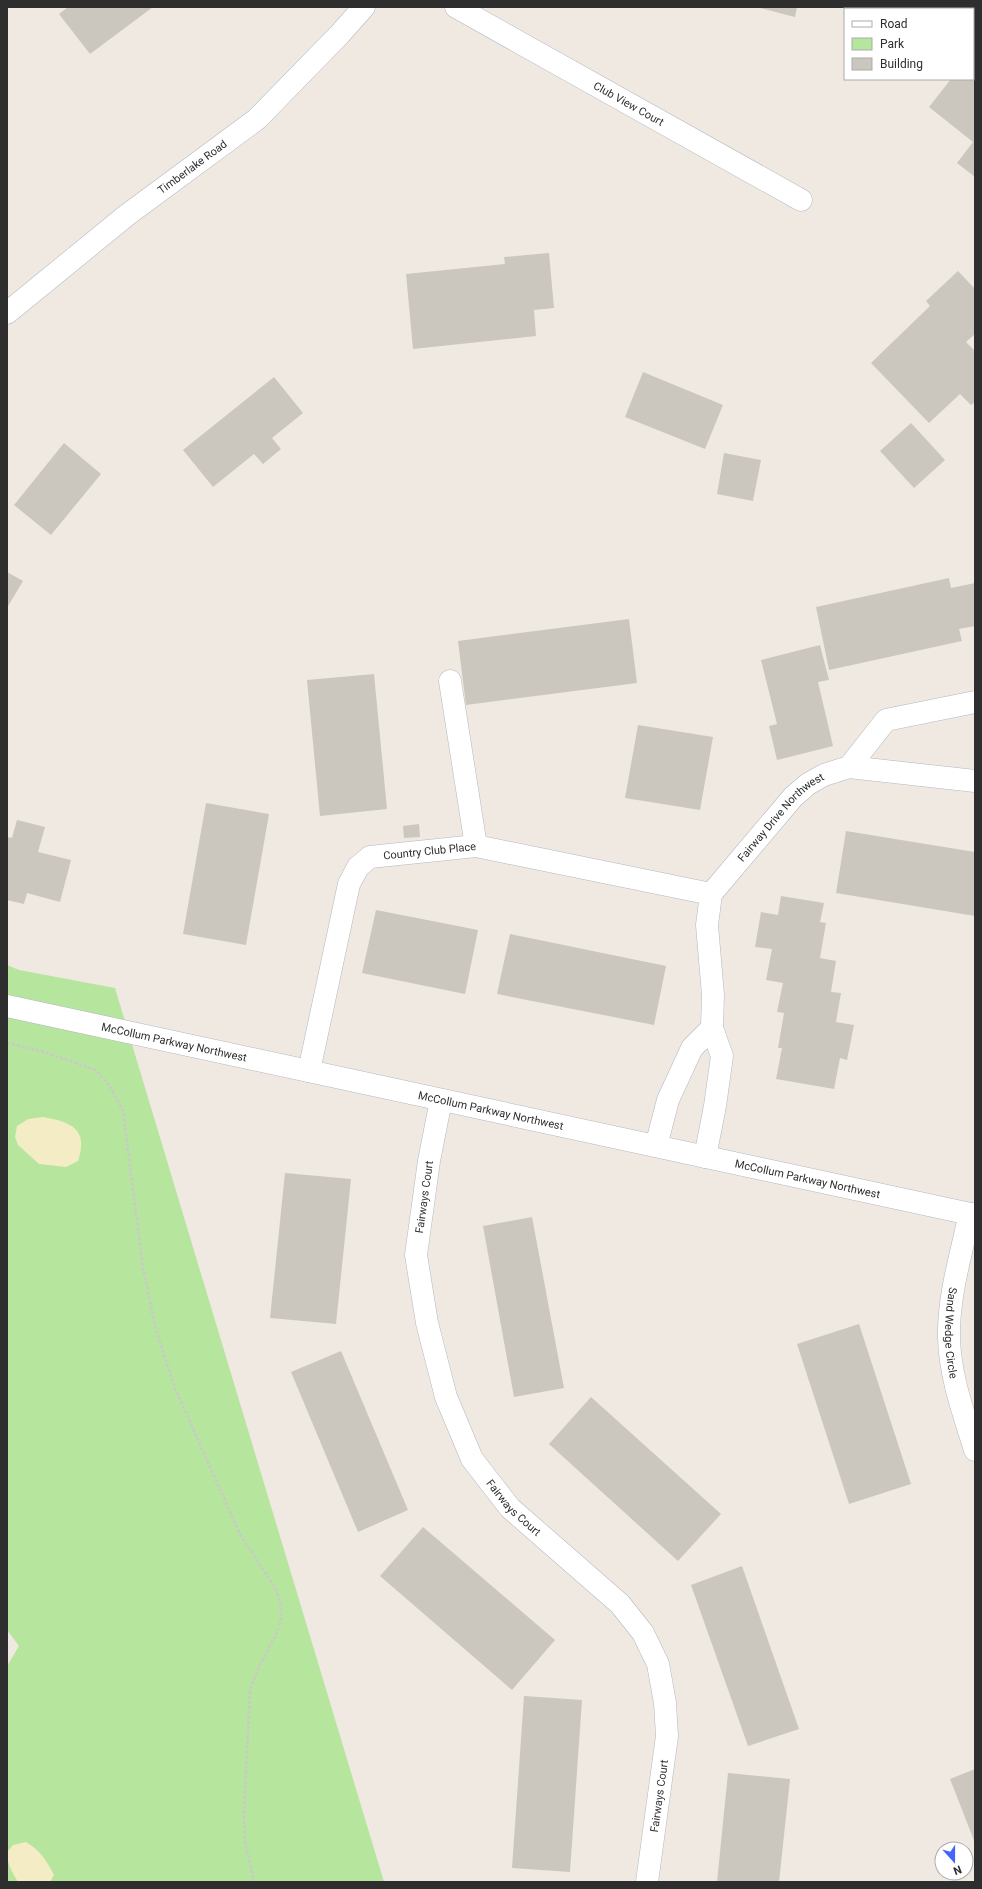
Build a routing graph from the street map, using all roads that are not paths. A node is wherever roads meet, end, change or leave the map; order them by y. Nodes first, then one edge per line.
1 (364, 7) edge
2 (456, 7) edge
3 (801, 200) dead end
4 (7, 313) edge
5 (450, 681) dead end
6 (975, 702) edge
7 (849, 767) junction
8 (975, 781) edge
9 (476, 846) junction
10 (711, 894) junction
11 (7, 1006) edge
12 (712, 1028) junction
13 (309, 1071) junction
14 (441, 1100) junction
15 (656, 1146) junction
16 (705, 1157) junction
17 (972, 1215) edge
18 (975, 1450) edge
19 (647, 1882) edge

1 - 4 street, Timberlake Road
2 - 3 street, Club View Court
5 - 9 street
6 - 7 street
7 - 8 street
7 - 10 street, Fairway Drive Northwest
9 - 10 street, Country Club Place
9 - 13 street, Country Club Place
10 - 12 street
11 - 13 street, McCollum Parkway Northwest
12 - 15 street
12 - 16 street
13 - 14 street, McCollum Parkway Northwest
14 - 15 street, McCollum Parkway Northwest
14 - 19 street, Fairways Court
15 - 16 street, McCollum Parkway Northwest
16 - 17 street, McCollum Parkway Northwest
17 - 18 street, Sand Wedge Circle

